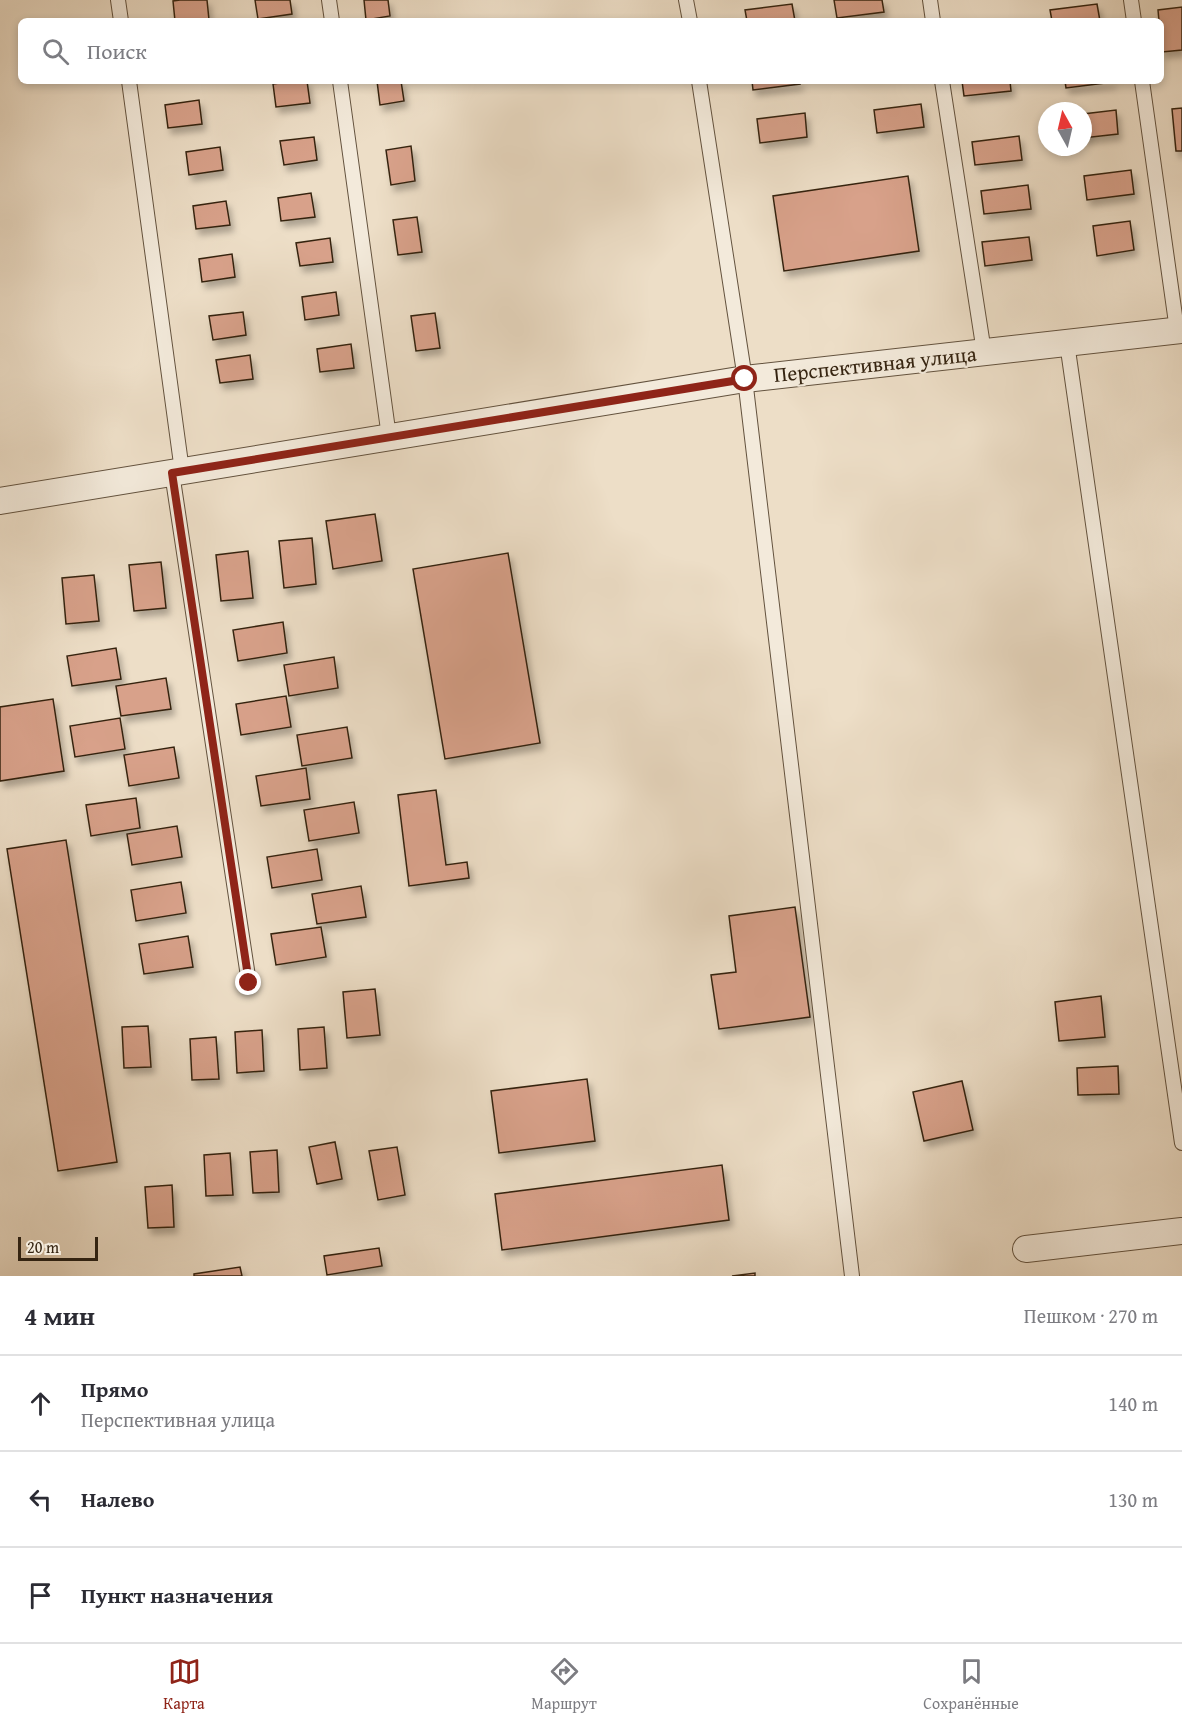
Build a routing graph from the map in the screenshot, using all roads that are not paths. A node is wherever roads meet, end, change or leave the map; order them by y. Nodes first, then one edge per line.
1 (118, 0) edge
2 (329, 0) edge
3 (686, 0) edge
4 (930, 0) edge
5 (1131, 0) edge
6 (121, 18) edge
7 (332, 18) edge
8 (689, 18) edge
9 (933, 18) edge
10 (1134, 18) edge
11 (129, 84) edge
12 (340, 84) edge
13 (699, 84) edge
14 (942, 84) edge
15 (1142, 84) edge
16 (1179, 330) edge
17 (1067, 343) junction
18 (984, 352) junction
19 (745, 379) junction
20 (389, 437) junction
21 (177, 472) junction
22 (0, 501) edge
23 (249, 983) dead end
24 (1182, 1143) edge
25 (1182, 1232) edge
26 (1026, 1249) dead end
27 (852, 1276) edge

1 - 6 lane
2 - 7 lane
3 - 8 lane
4 - 9 lane
5 - 10 lane
11 - 21 lane
12 - 20 lane
13 - 19 lane
14 - 18 lane
15 - 16 lane
16 - 17 street, Перспективная улица
17 - 18 street, Перспективная улица
17 - 24 lane
18 - 19 street, Перспективная улица
19 - 20 street, Перспективная улица
19 - 27 lane
20 - 21 street, Перспективная улица
21 - 22 street, Перспективная улица
21 - 23 lane
25 - 26 street

